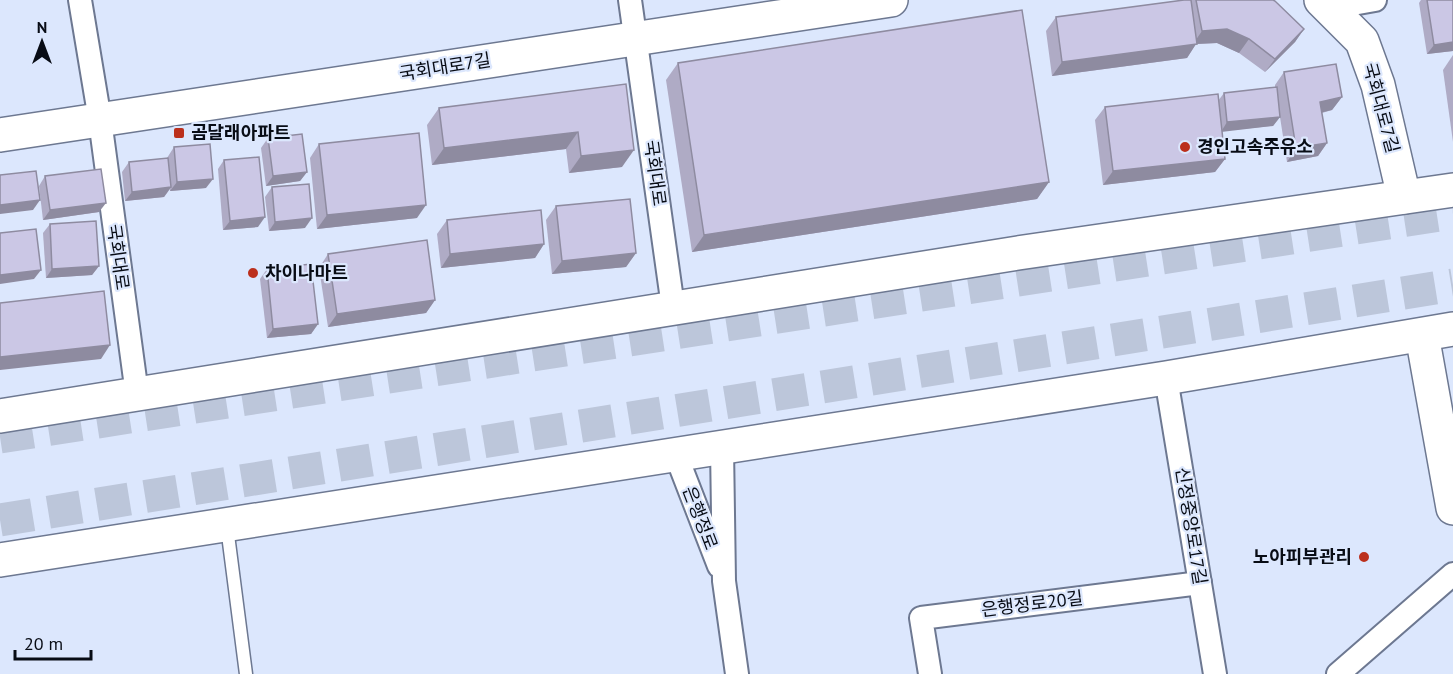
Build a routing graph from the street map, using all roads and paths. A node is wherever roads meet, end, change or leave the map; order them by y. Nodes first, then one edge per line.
1 (80, 0) edge
2 (630, 0) edge
3 (891, 0) edge
4 (1375, 0) edge
5 (1325, 4) edge
6 (636, 38) junction
7 (100, 120) junction
8 (0, 135) edge
9 (1453, 190) edge
10 (1404, 197) junction
11 (673, 307) junction
12 (1441, 330) edge
13 (1166, 378) junction
14 (137, 394) junction
15 (0, 416) edge
16 (722, 447) junction
17 (676, 455) junction
18 (1453, 508) edge
19 (227, 526) junction
20 (0, 560) edge
21 (1453, 574) edge
22 (724, 581) junction
23 (1200, 583) junction
24 (246, 674) edge
25 (737, 674) edge
26 (930, 674) edge
27 (1215, 674) edge
28 (1338, 674) edge

1 - 7 street, 국회대로
2 - 6 street, 국회대로
3 - 6 main road, 국회대로7길
4 - 5 street
5 - 10 main road, 국회대로7길
6 - 7 main road, 국회대로7길
6 - 11 street, 국회대로
7 - 8 main road, 국회대로7길
7 - 14 street, 국회대로
9 - 10 main road
10 - 11 main road
11 - 14 main road
12 - 13 main road
12 - 18 main road
13 - 16 main road
13 - 23 street, 신정중앙로17길
14 - 15 main road
16 - 17 main road
16 - 22 street, 은행정로
17 - 19 main road
17 - 22 street, 은행정로
19 - 20 main road
19 - 24 lane
21 - 28 street
22 - 25 street, 은행정로
23 - 26 street, 은행정로20길
23 - 27 street, 신정중앙로17길

